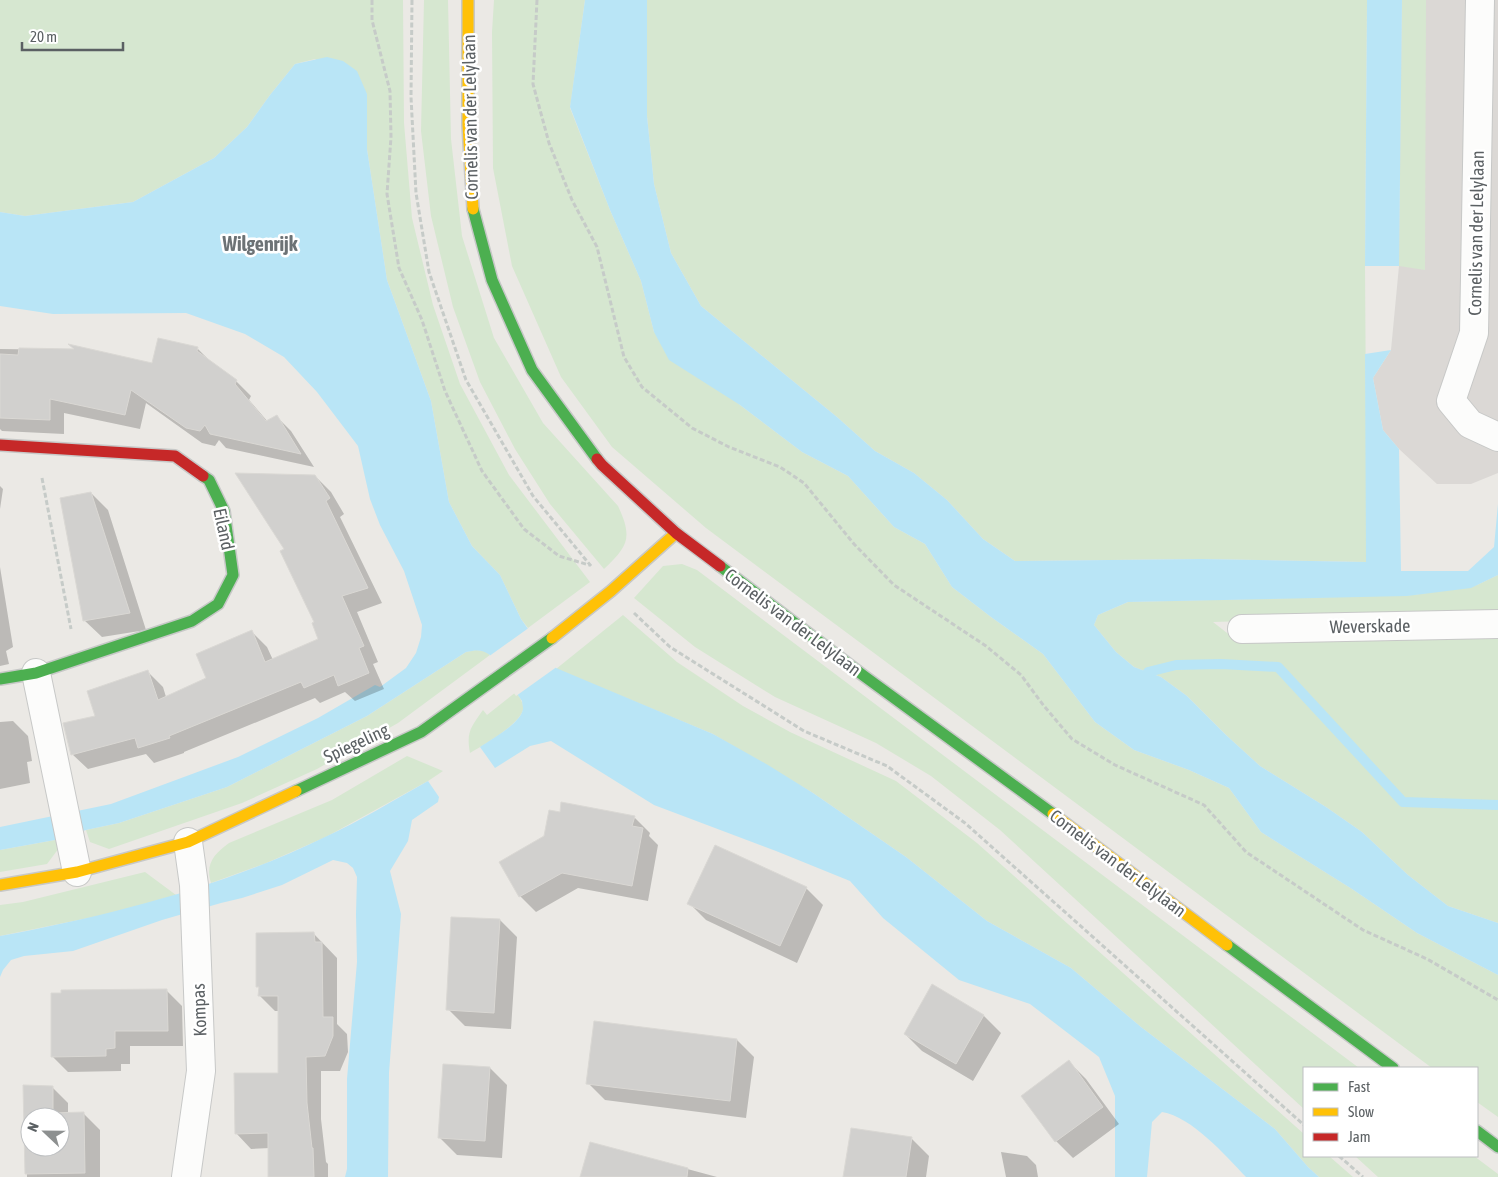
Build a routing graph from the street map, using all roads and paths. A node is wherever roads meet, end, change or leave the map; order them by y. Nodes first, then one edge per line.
1 (372, 0) edge
2 (468, 0) edge
3 (537, 0) edge
4 (1480, 0) edge
5 (1498, 437) edge
6 (0, 445) edge
7 (36, 448) junction
8 (676, 533) junction
9 (590, 565) dead end
10 (1498, 624) edge
11 (1242, 629) dead end
12 (77, 659) junction
13 (36, 673) junction
14 (0, 679) edge
15 (188, 842) junction
16 (77, 872) junction
17 (0, 885) edge
18 (1498, 1000) edge
19 (1392, 1067) edge
20 (1478, 1132) edge
21 (1498, 1147) edge
22 (1340, 1157) edge
23 (186, 1177) edge
24 (1363, 1177) edge

1 - 9 path
2 - 8 street, Cornelis van der Lelylaan
3 - 18 path
4 - 5 street, Cornelis van der Lelylaan
6 - 7 street, Eiland
7 - 12 path
7 - 12 street, Eiland
8 - 15 street, Spiegeling
8 - 19 street, Cornelis van der Lelylaan
10 - 11 street, Weverskade
12 - 13 street, Eiland
13 - 14 street, Eiland
13 - 16 street
15 - 16 street, Spiegeling
15 - 23 street, Kompas
16 - 17 street, Spiegeling
20 - 21 street
22 - 24 path

